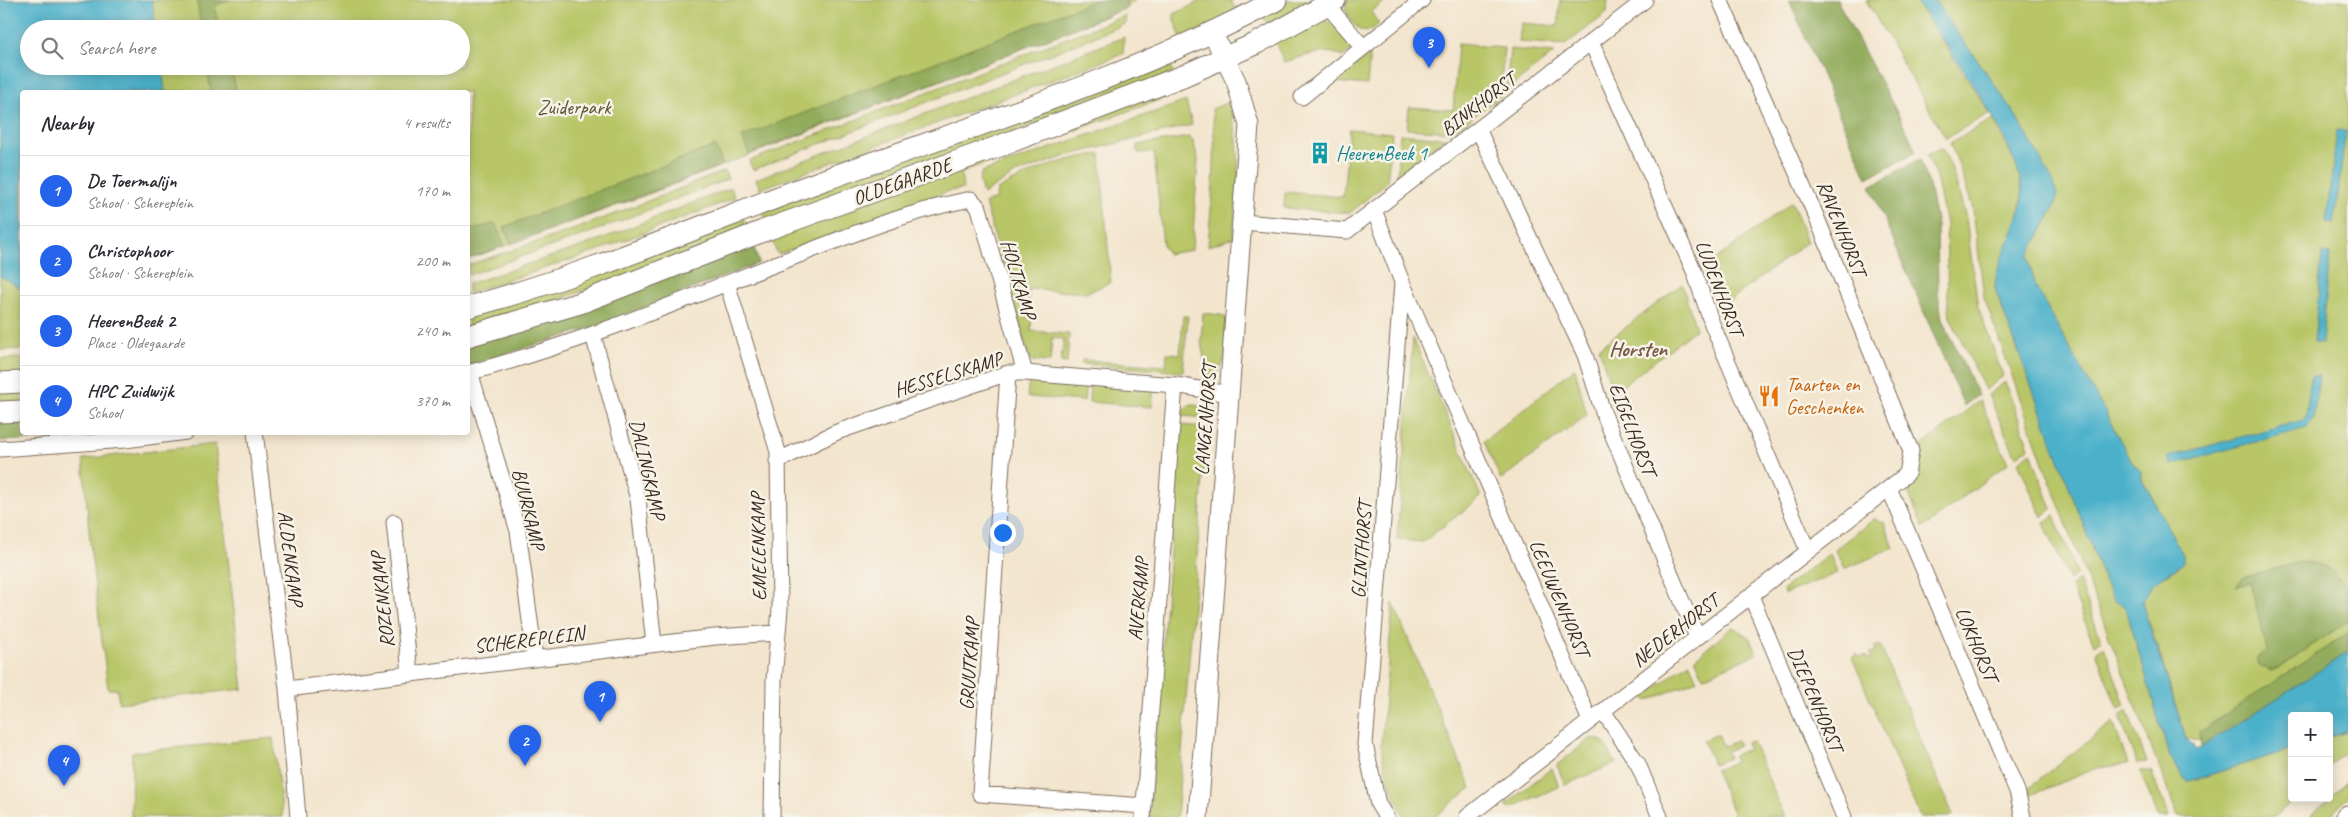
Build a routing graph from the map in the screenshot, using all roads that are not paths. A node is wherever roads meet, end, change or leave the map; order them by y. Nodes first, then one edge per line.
1 (1276, 0) edge
2 (1422, 0) edge
3 (1646, 0) edge
4 (1720, 0) edge
5 (1331, 2) edge
6 (1212, 32) junction
7 (1591, 42) junction
8 (1363, 47) junction
9 (1225, 57) junction
10 (1302, 97) dead end
11 (1478, 129) junction
12 (970, 198) joint
13 (1374, 210) junction
14 (1242, 222) junction
15 (1402, 282) junction
16 (727, 283) junction
17 (470, 306) edge
18 (470, 335) edge
19 (593, 335) junction
20 (470, 373) edge
21 (1025, 373) junction
22 (1008, 374) junction
23 (470, 376) edge
24 (20, 382) edge
25 (0, 383) edge
26 (1175, 385) junction
27 (1229, 394) junction
28 (20, 411) edge
29 (0, 412) edge
30 (163, 435) edge
31 (255, 435) edge
32 (0, 449) edge
33 (777, 461) junction
34 (1907, 474) joint
35 (1889, 488) junction
36 (1493, 491) joint
37 (394, 522) dead end
38 (1808, 551) junction
39 (1751, 596) junction
40 (777, 633) junction
41 (1697, 637) junction
42 (654, 644) junction
43 (534, 658) junction
44 (410, 673) junction
45 (287, 689) junction
46 (1603, 711) junction
47 (1590, 720) junction
48 (1143, 811) edge
49 (1382, 811) edge
50 (1472, 815) edge
51 (298, 817) edge
52 (772, 817) edge
53 (1198, 817) edge
54 (1660, 817) edge
55 (1844, 817) edge
56 (2023, 817) edge

1 - 6 main road, OLDEGAARDE
2 - 8 street
3 - 7 street, BINKHORST
4 - 34 street, RAVENHORST
5 - 8 street, OLDEGAARDE
5 - 9 main road, OLDEGAARDE
6 - 9 street, LANGENHORST
6 - 17 main road, OLDEGAARDE
7 - 11 street, BINKHORST
7 - 38 street, LUDENHORST
8 - 10 street
9 - 14 street, LANGENHORST
9 - 18 main road, OLDEGAARDE
11 - 13 street, BINKHORST
11 - 41 street, EIGELHORST
12 - 16 street, OLDEGAARDE
12 - 21 street, HOLTKAMP
13 - 14 street, BINKHORST
13 - 15 street, GLINTHORST
14 - 27 street, LANGENHORST
15 - 36 street, GLINTHORST
15 - 49 street, GLINTHORST
16 - 19 street, OLDEGAARDE
16 - 33 street, EMELENKAMP
19 - 20 street, OLDEGAARDE
19 - 42 street, DALINGKAMP
21 - 22 street, HESSELSKAMP
21 - 26 street, HESSELSKAMP
22 - 33 street, HESSELSKAMP
22 - 48 street, GRUUTKAMP
23 - 43 street, BUURKAMP
24 - 25 main road
26 - 27 street, HESSELSKAMP
26 - 48 street, AVERKAMP
27 - 53 street, LANGENHORST
28 - 29 main road
30 - 32 street
31 - 45 street, ALDENKAMP
33 - 40 street, EMELENKAMP
34 - 35 street, NEDERHORST
35 - 38 street, NEDERHORST
35 - 56 street, LOKHORST
36 - 47 street, LEEUWENHORST
37 - 44 street, ROZENKAMP
38 - 39 street, NEDERHORST
39 - 41 street, NEDERHORST
39 - 55 street, DIEPENHORST
40 - 42 street, SCHEREPLEIN
40 - 52 street, EMELENKAMP
41 - 46 street, NEDERHORST
42 - 43 street, SCHEREPLEIN
43 - 44 street, SCHEREPLEIN
44 - 45 street, SCHEREPLEIN
45 - 51 street, ALDENKAMP
46 - 47 street, NEDERHORST
46 - 54 street
47 - 50 street, NEDERHORST

